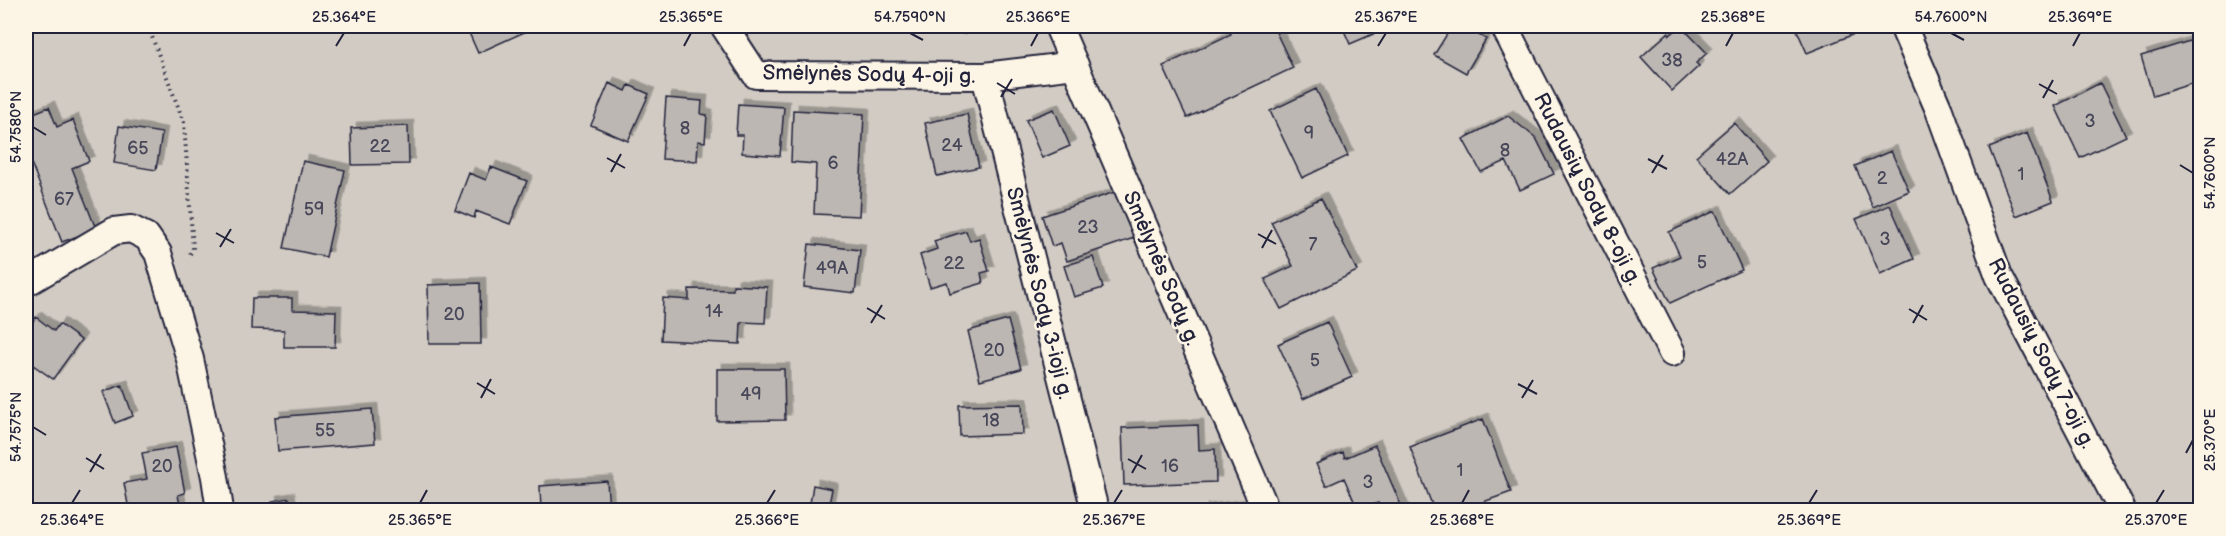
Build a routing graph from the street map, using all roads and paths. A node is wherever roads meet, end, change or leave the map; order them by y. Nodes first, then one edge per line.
1 (148, 26) edge
2 (724, 26) edge
3 (1058, 26) edge
4 (1504, 26) edge
5 (1903, 26) edge
6 (1075, 65) junction
7 (985, 76) junction
8 (26, 283) edge
9 (169, 290) junction
10 (1672, 352) dead end
11 (220, 510) edge
12 (1095, 510) edge
13 (1266, 510) edge
14 (2122, 510) edge

1 - 9 path
2 - 7 street, Smėlynės Sodų 4-oji g.
3 - 6 street, Smėlynės Sodų g.
4 - 10 street, Rudausių Sodų 8-oji g.
5 - 14 street, Rudausių Sodų 7-oji g.
6 - 7 street, Smėlynės Sodų 4-oji g.
6 - 13 street, Smėlynės Sodų g.
7 - 12 street, Smėlynės Sodų 3-ioji g.
8 - 9 street
9 - 11 street

